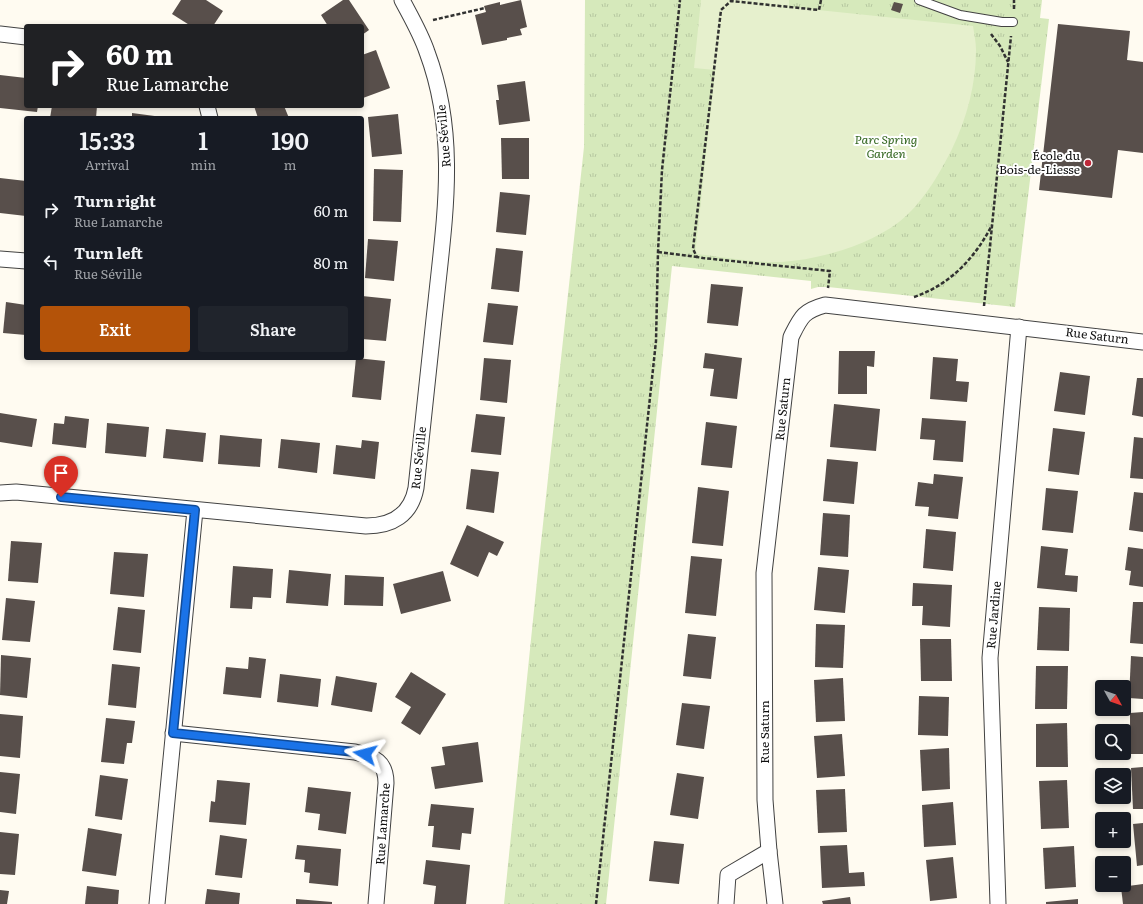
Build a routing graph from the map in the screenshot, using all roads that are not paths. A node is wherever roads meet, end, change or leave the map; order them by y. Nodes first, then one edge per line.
1 (402, 0) edge
2 (919, 0) edge
3 (930, 2) edge
4 (1013, 22) road end
5 (0, 34) edge
6 (24, 37) edge
7 (0, 259) edge
8 (24, 262) edge
9 (1019, 327) junction
10 (1143, 342) edge
11 (0, 493) edge
12 (195, 510) junction
13 (173, 733) junction
14 (769, 851) junction
15 (156, 904) edge
16 (376, 904) edge
17 (726, 904) edge
18 (775, 904) edge
19 (998, 904) edge

1 - 12 street, Rue Séville
2 - 3 lane
3 - 4 lane
5 - 6 street
7 - 8 street
9 - 10 street, Rue Saturn
9 - 14 street, Rue Saturn
9 - 19 street, Rue Jardine
11 - 12 street, Rue Séville
12 - 13 street
13 - 15 street
13 - 16 street, Rue Lamarche
14 - 17 street
14 - 18 street, Rue Saturn

